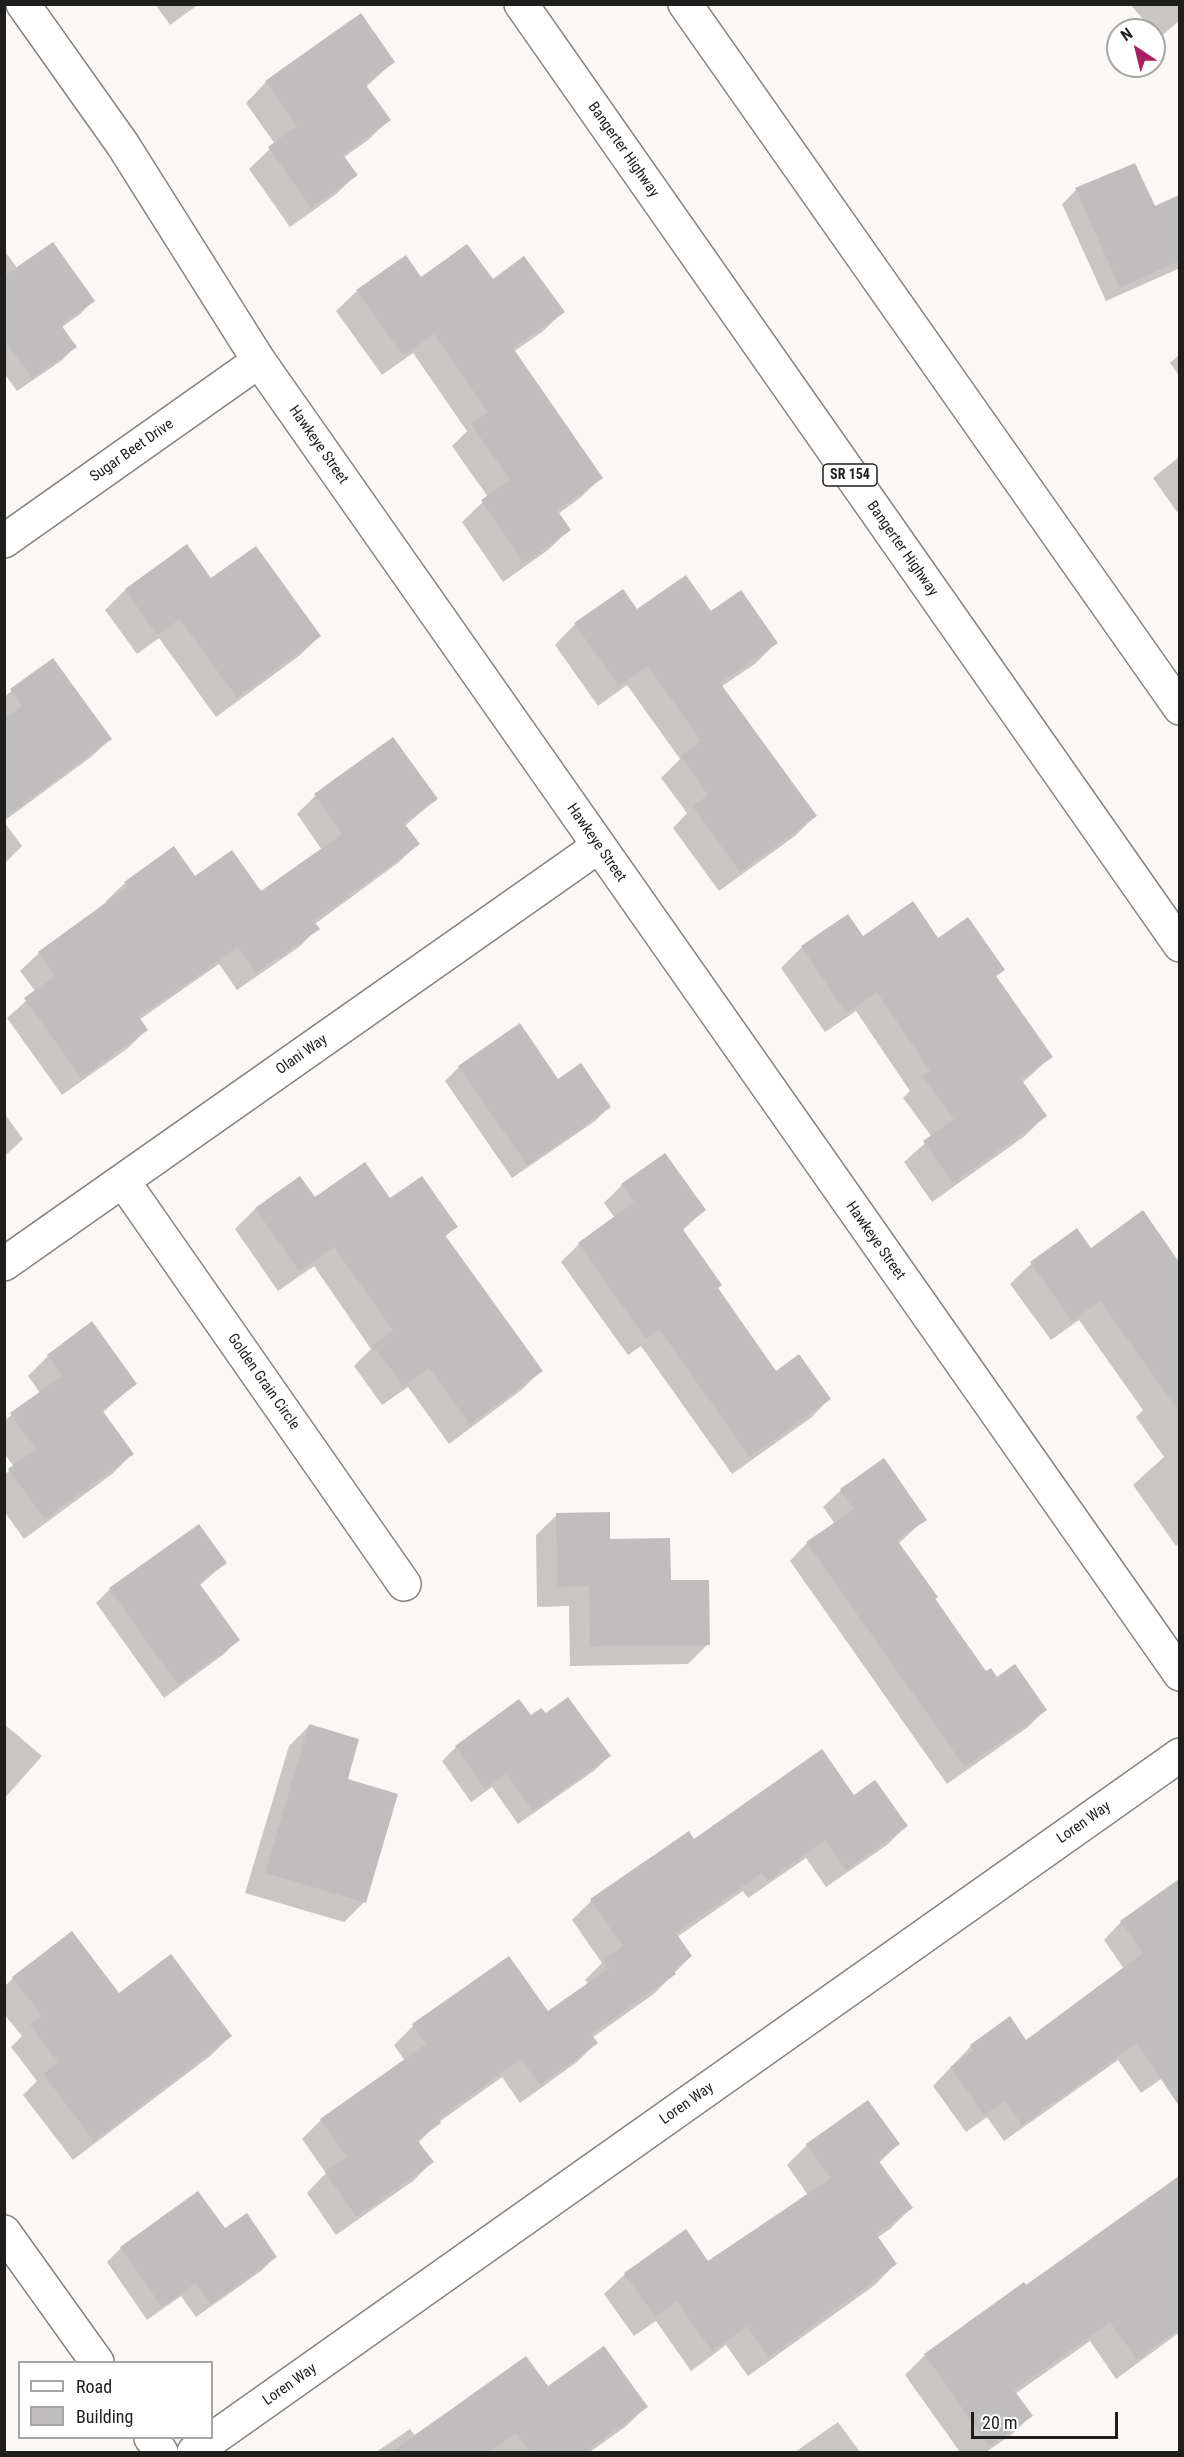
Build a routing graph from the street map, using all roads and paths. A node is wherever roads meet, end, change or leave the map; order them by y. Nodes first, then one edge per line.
1 (23, 4) edge
2 (520, 4) edge
3 (685, 4) edge
4 (259, 361) junction
5 (4, 541) edge
6 (1179, 708) edge
7 (599, 846) junction
8 (1179, 945) edge
9 (123, 1181) junction
10 (4, 1264) edge
11 (404, 1584) dead end
12 (1179, 1674) edge
13 (1179, 1755) edge
14 (4, 2232) edge
15 (96, 2361) edge
16 (152, 2439) edge
17 (212, 2439) edge
18 (213, 2439) edge
19 (161, 2452) edge
20 (194, 2452) edge

1 - 4 main road, Hawkeye Street
2 - 8 main road, Bangerter Highway / SR 154
3 - 6 main road
4 - 5 main road, Sugar Beet Drive
4 - 7 main road, Hawkeye Street
7 - 9 main road, Olani Way
7 - 12 main road, Hawkeye Street
9 - 10 main road, Olani Way
9 - 11 main road, Golden Grain Circle
13 - 18 main road, Loren Way
14 - 15 main road
16 - 19 main road
17 - 20 main road, Loren Way

